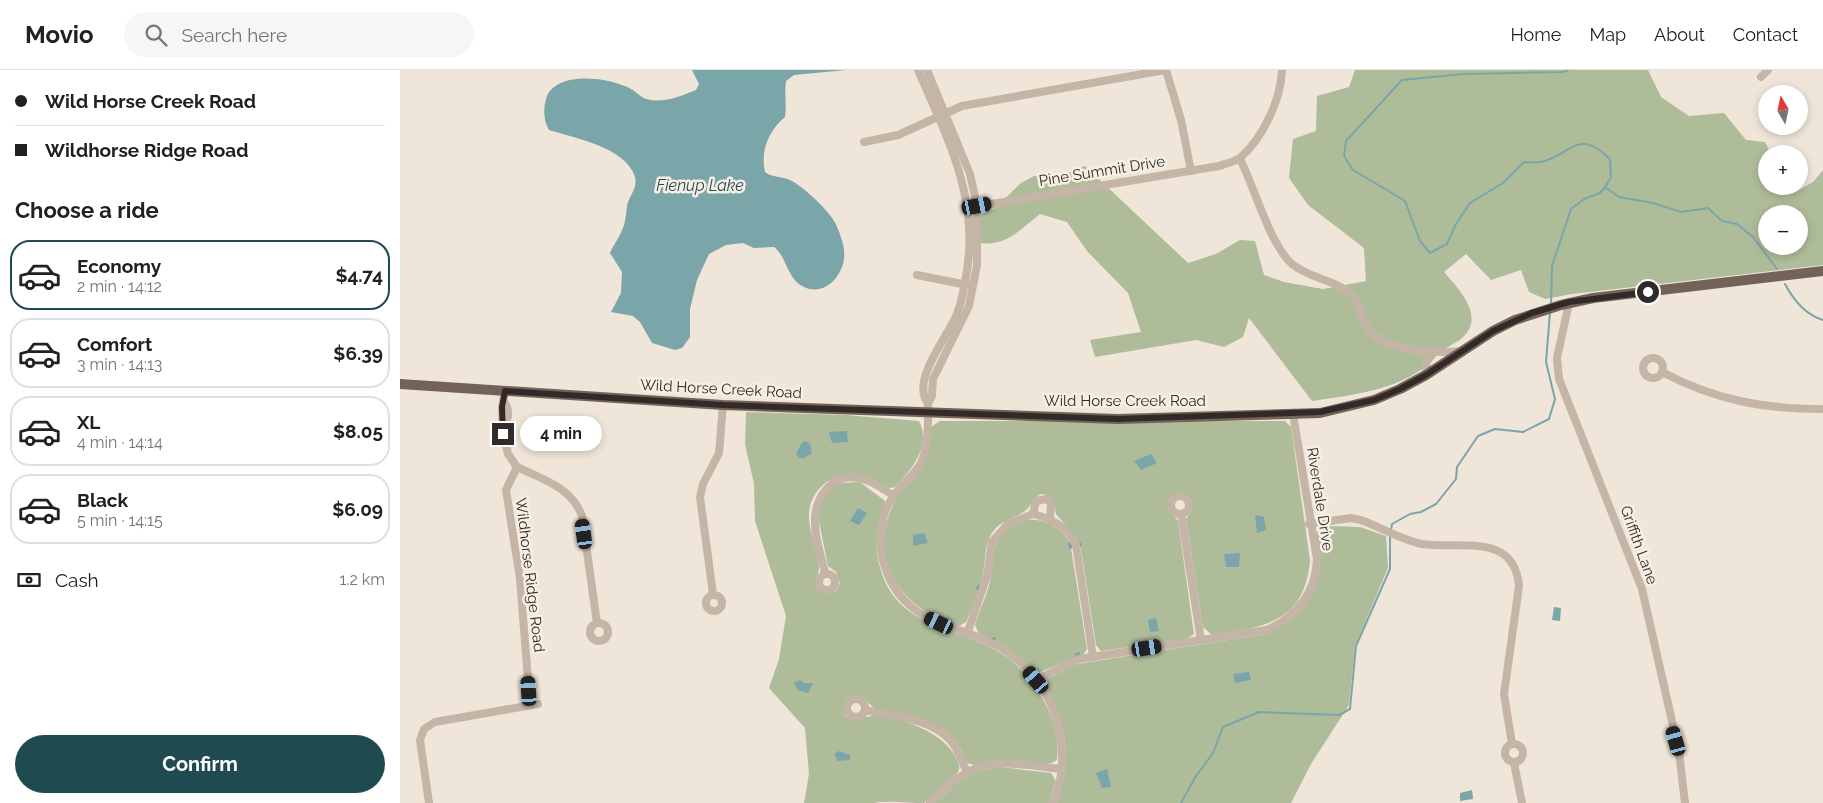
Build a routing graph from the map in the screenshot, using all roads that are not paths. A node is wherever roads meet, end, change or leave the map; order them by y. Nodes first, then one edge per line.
1 (918, 70) edge
2 (927, 70) edge
3 (1166, 70) edge
4 (1282, 70) edge
5 (1768, 70) edge
6 (1761, 77) dead end
7 (947, 113) junction
8 (938, 116) junction
9 (864, 142) dead end
10 (1240, 159) junction
11 (1191, 171) junction
12 (977, 206) junction
13 (967, 208) junction
14 (1823, 271) edge
15 (917, 275) dead end
16 (964, 284) junction
17 (974, 286) junction
18 (1565, 304) junction
19 (1463, 350) junction
20 (1427, 353) junction
21 (1662, 372) dead end
22 (1426, 375) junction
23 (400, 384) edge
24 (504, 396) junction
25 (723, 405) junction
26 (928, 408) junction
27 (1823, 409) edge
28 (1293, 414) junction
29 (517, 467) junction
30 (894, 496) junction
31 (1033, 514) junction
32 (1181, 514) dead end
33 (1050, 519) junction
34 (1309, 524) junction
35 (825, 573) dead end
36 (713, 594) dead end
37 (597, 623) dead end
38 (967, 634) junction
39 (1201, 640) junction
40 (1093, 657) junction
41 (1036, 680) junction
42 (865, 710) dead end
43 (1512, 744) junction
44 (1514, 763) junction
45 (1062, 769) junction
46 (968, 772) junction
47 (428, 803) edge
48 (930, 803) edge
49 (1053, 803) edge
50 (1522, 803) edge
51 (1685, 803) edge

1 - 8 street
2 - 7 street
3 - 7 street
3 - 11 street
4 - 10 street
5 - 6 street
7 - 8 street
7 - 12 street
8 - 9 street
8 - 13 street
10 - 11 street, Pine Summit Drive
10 - 20 street
11 - 12 street, Pine Summit Drive
12 - 13 street, Pine Summit Drive
12 - 17 street
13 - 16 street
14 - 18 main road, Wild Horse Creek Road
15 - 16 street
16 - 17 street
16 - 26 street
17 - 26 street
18 - 19 main road, Wild Horse Creek Road
18 - 51 street, Griffith Lane
19 - 20 street
19 - 22 main road, Wild Horse Creek Road
20 - 22 street
21 - 27 street
22 - 28 main road, Wild Horse Creek Road
23 - 24 main road, Wild Horse Creek Road
24 - 25 main road, Wild Horse Creek Road
24 - 29 street
25 - 26 main road, Wild Horse Creek Road
25 - 36 street
26 - 28 main road, Wild Horse Creek Road
26 - 30 street
28 - 34 street, Riverdale Drive
29 - 37 street
29 - 47 street, Wildhorse Ridge Road
30 - 35 street
30 - 38 street
31 - 33 street
31 - 33 street
31 - 38 street
32 - 39 street
33 - 40 street
34 - 39 street, Riverdale Drive
34 - 43 street
38 - 41 street
39 - 40 street, Riverdale Drive
40 - 41 street, Riverdale Drive
41 - 45 street
42 - 46 street
43 - 44 street
43 - 44 street
44 - 50 street
45 - 46 street
45 - 49 street
46 - 48 street

